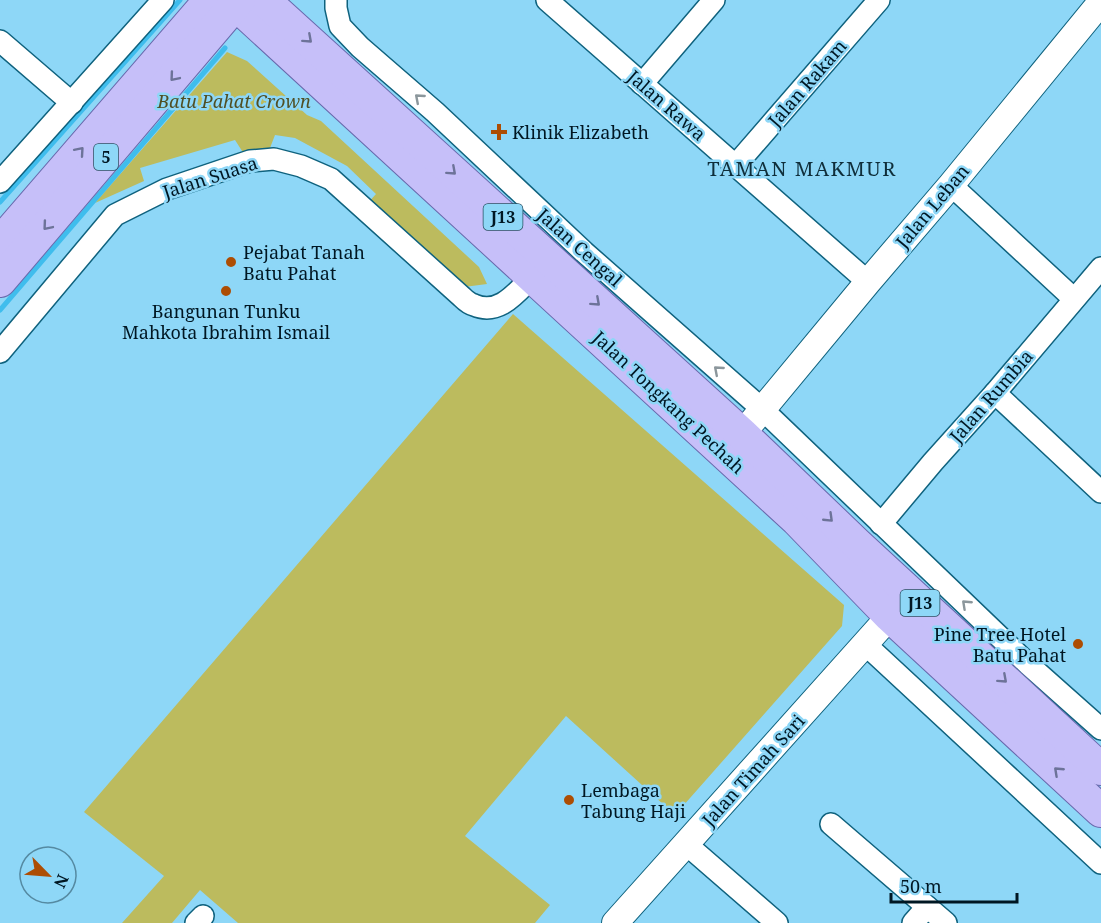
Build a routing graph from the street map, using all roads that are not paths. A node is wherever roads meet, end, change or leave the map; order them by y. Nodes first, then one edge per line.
1 (163, 0) edge
2 (336, 0) edge
3 (714, 0) edge
4 (879, 0) edge
5 (236, 1) edge
6 (552, 1) edge
7 (1101, 2) edge
8 (212, 33) junction
9 (0, 40) edge
10 (642, 84) junction
11 (72, 103) junction
12 (354, 111) junction
13 (735, 166) junction
14 (0, 182) edge
15 (951, 185) junction
16 (0, 243) edge
17 (1101, 268) edge
18 (532, 277) junction
19 (0, 281) edge
20 (868, 282) junction
21 (1074, 299) junction
22 (0, 352) edge
23 (995, 393) junction
24 (762, 409) junction
25 (742, 434) junction
26 (1101, 492) edge
27 (882, 524) junction
28 (803, 527) junction
29 (857, 544) junction
30 (890, 616) junction
31 (865, 644) junction
32 (968, 647) junction
33 (1101, 729) edge
34 (1101, 769) edge
35 (1101, 811) edge
36 (831, 824) dead end
37 (686, 844) junction
38 (1101, 863) edge
39 (927, 907) junction
40 (615, 923) edge
41 (777, 923) edge
42 (913, 923) edge
43 (946, 923) edge

1 - 11 street
24 -> 2 street, Jalan Cengal
3 - 10 street
4 - 13 street, Jalan Rakam
5 - 8 main road, 5
5 - 12 main road, Jalan Tongkang Pechah / J13
16 -> 5 main road, 5
5 -> 25 main road, Jalan Tongkang Pechah / J13
6 - 10 street, Jalan Rawa
7 - 15 street, Jalan Leban
8 - 12 main road
8 -> 19 main road, 5
9 - 11 street
10 - 13 street, Jalan Rawa
11 - 14 street
12 - 18 main road, Jalan Tongkang Pechah / J13
13 - 20 street, Jalan Rawa
15 - 20 street, Jalan Leban
15 - 21 street
17 - 21 street, Jalan Rumbia
18 - 22 street, Jalan Suasa
18 - 28 main road, Jalan Tongkang Pechah / J13
20 - 24 street, Jalan Leban
21 - 23 street, Jalan Rumbia
23 - 26 street
23 - 27 street, Jalan Rumbia
24 - 25 street, Jalan Leban
24 - 27 street, Jalan Cengal
25 - 28 main road
25 -> 29 main road, Jalan Tongkang Pechah / J13
33 -> 27 street, Jalan Cengal
28 - 30 main road, Jalan Tongkang Pechah / J13
29 - 30 main road
29 - 32 main road, Jalan Tongkang Pechah / J13
30 - 31 street, Jalan Timah Sari
30 - 32 main road
35 -> 30 main road, Jalan Tongkang Pechah / J13
31 - 37 street, Jalan Timah Sari
31 - 38 street
32 -> 34 main road, Jalan Tongkang Pechah / J13
36 - 39 street
37 - 40 street, Jalan Timah Sari
37 - 41 street
39 - 42 street
39 - 43 street

